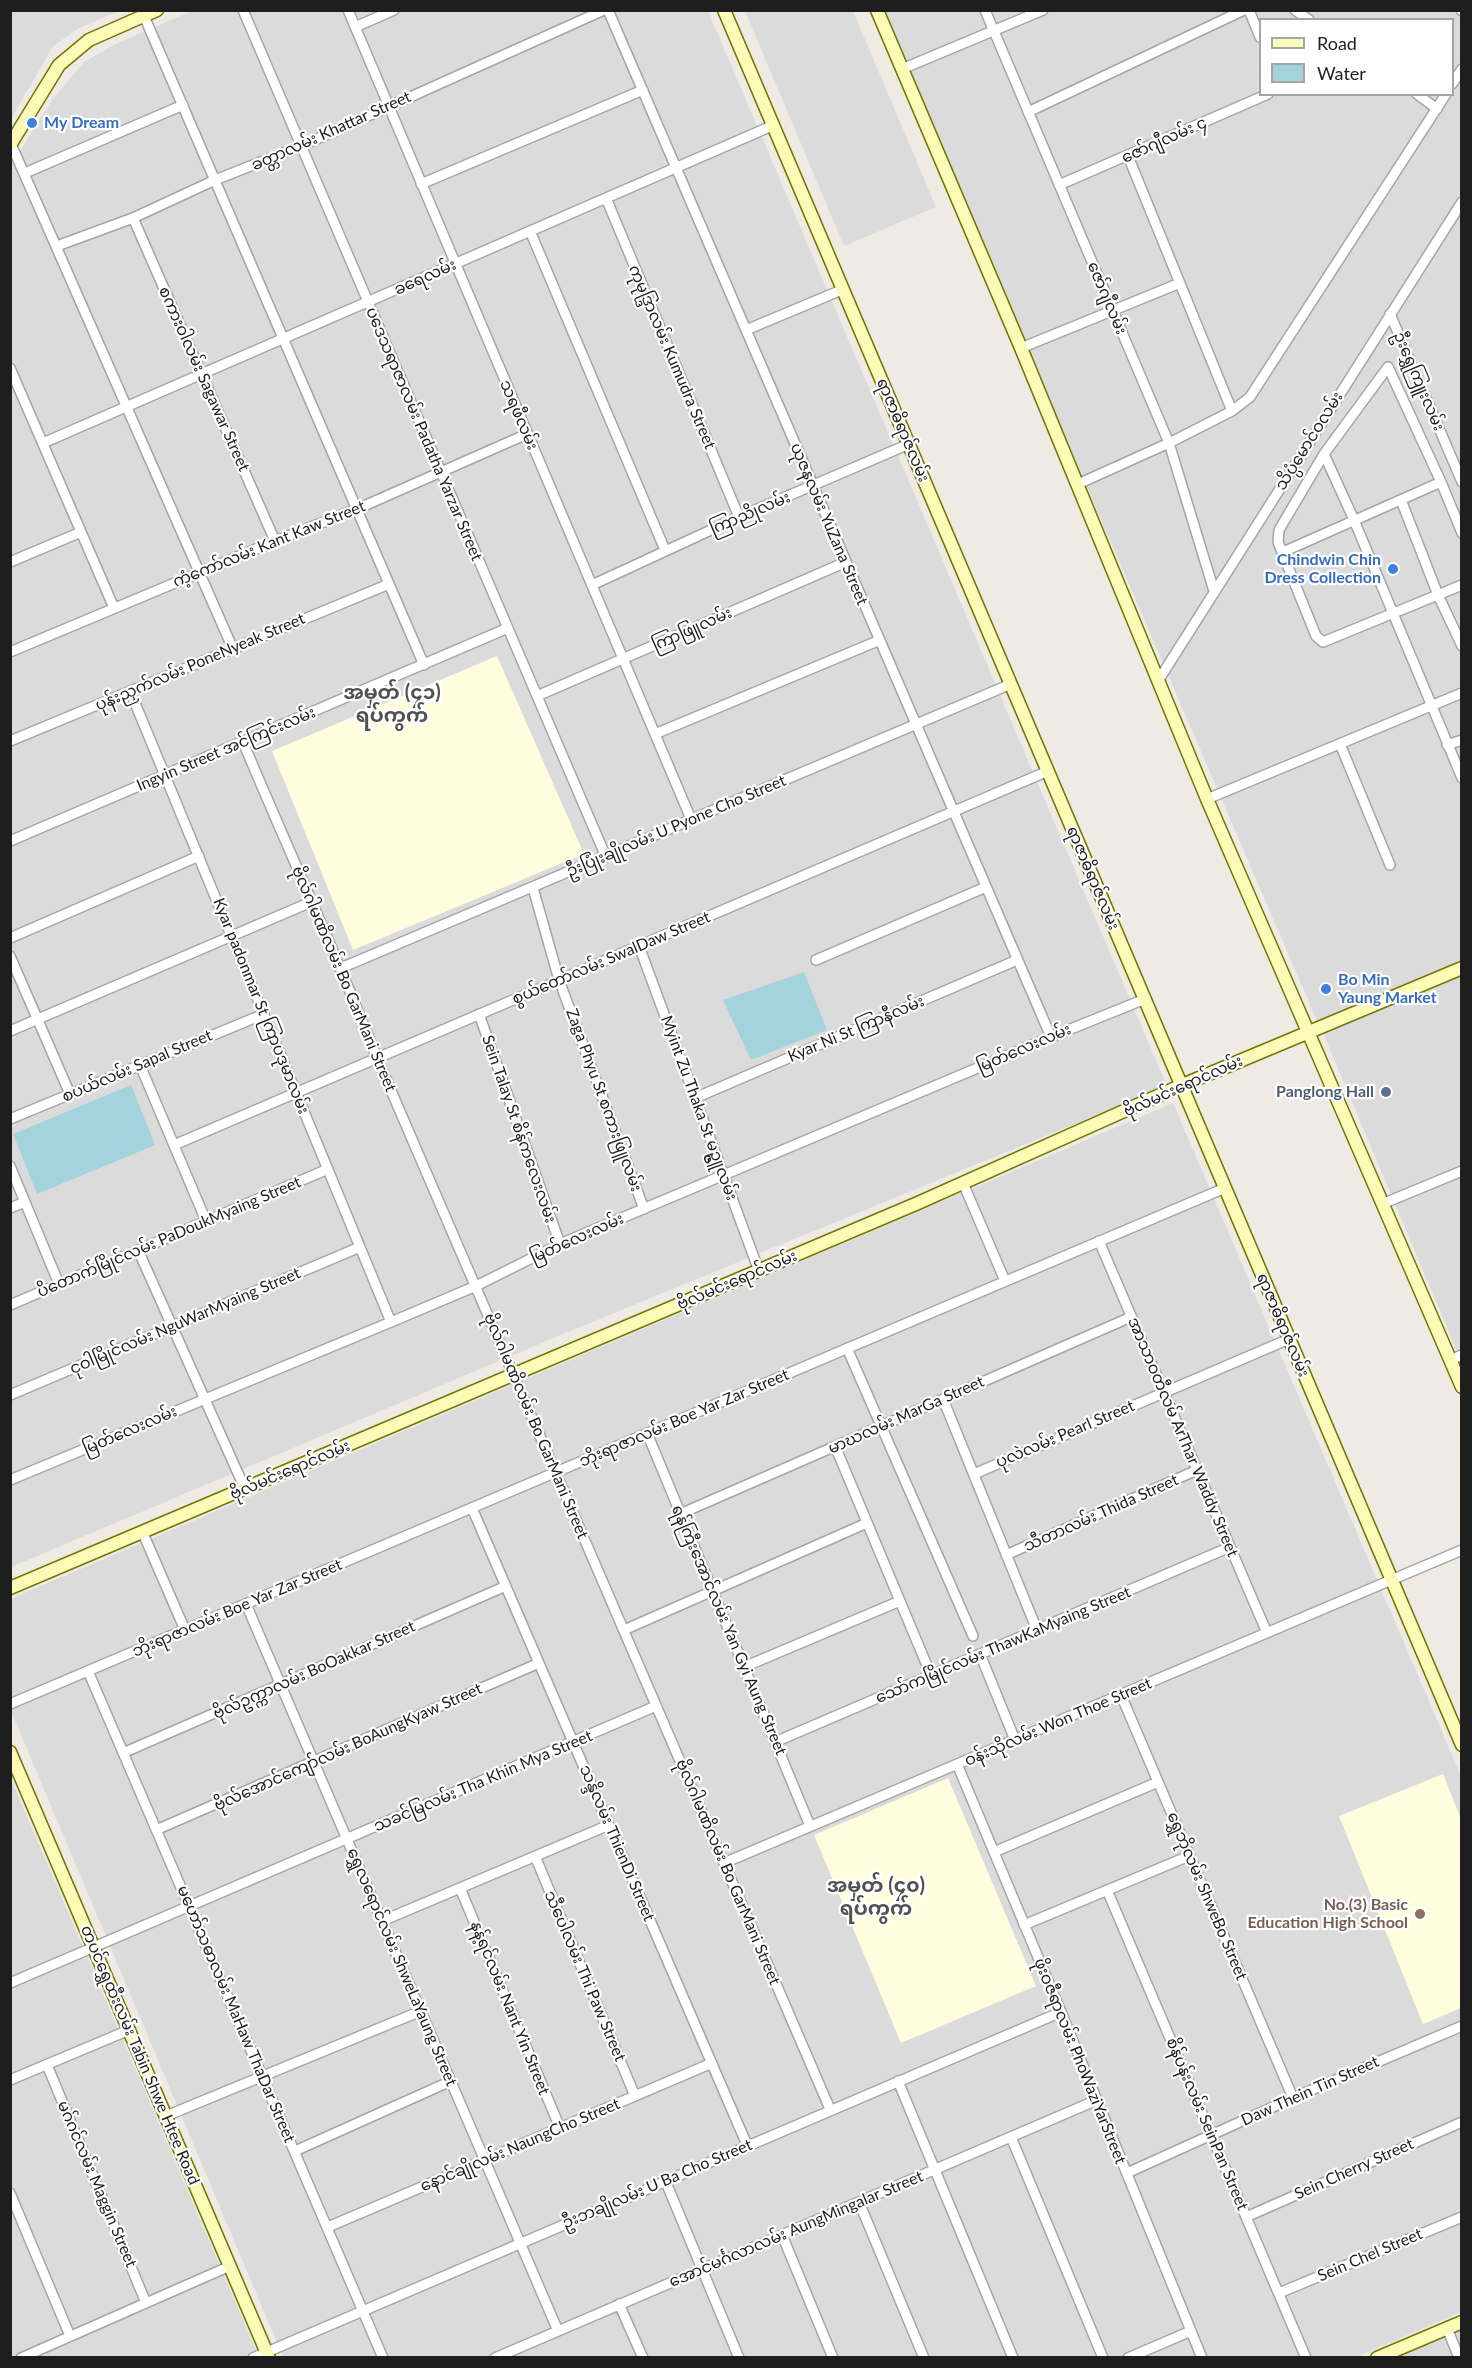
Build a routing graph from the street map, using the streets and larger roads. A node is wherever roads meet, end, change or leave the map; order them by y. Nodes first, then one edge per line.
1 (157, 10) edge
2 (243, 10) edge
3 (348, 10) edge
4 (394, 10) edge
5 (606, 10) edge
6 (724, 10) edge
7 (877, 10) edge
8 (985, 10) edge
9 (1042, 10) edge
10 (1244, 10) edge
11 (1249, 10) edge
12 (144, 16) junction
13 (355, 27) junction
14 (993, 31) junction
15 (1259, 35) edge
16 (902, 69) junction
17 (643, 90) junction
18 (1263, 96) edge
19 (1420, 96) edge
20 (1445, 96) edge
21 (183, 105) junction
22 (388, 106) junction
23 (1437, 109) junction
24 (1028, 112) junction
25 (774, 125) junction
26 (11, 145) edge
27 (301, 146) junction
28 (1128, 156) junction
29 (676, 168) junction
30 (25, 173) junction
31 (215, 180) junction
32 (421, 184) junction
33 (1059, 185) junction
34 (606, 198) junction
35 (1461, 202) edge
36 (133, 218) junction
37 (530, 231) junction
38 (57, 246) junction
39 (455, 264) junction
40 (1180, 283) junction
41 (844, 289) junction
42 (368, 302) junction
43 (1113, 310) junction
44 (1390, 314) junction
45 (746, 330) junction
46 (284, 339) junction
47 (1022, 348) junction
48 (10, 368) edge
49 (202, 374) junction
50 (127, 407) junction
51 (1232, 411) junction
52 (527, 434) junction
53 (43, 443) junction
54 (1169, 443) junction
55 (909, 444) junction
56 (1324, 454) junction
57 (440, 471) junction
58 (1441, 482) junction
59 (1461, 482) edge
60 (1078, 484) junction
61 (813, 487) junction
62 (1401, 500) junction
63 (357, 509) junction
64 (739, 517) junction
65 (1354, 520) junction
66 (81, 532) junction
67 (1461, 533) edge
68 (275, 541) junction
69 (665, 550) junction
70 (1282, 552) junction
71 (10, 562) edge
72 (846, 562) junction
73 (199, 573) junction
74 (389, 584) junction
75 (592, 585) junction
76 (1461, 585) edge
77 (1215, 591) junction
78 (1438, 595) junction
79 (114, 608) junction
80 (1393, 614) junction
81 (508, 628) junction
82 (880, 640) junction
83 (1461, 646) edge
84 (232, 649) junction
85 (10, 652) edge
86 (623, 659) junction
87 (424, 665) junction
88 (1158, 681) junction
89 (1011, 684) junction
90 (130, 691) junction
91 (1461, 693) edge
92 (537, 696) junction
93 (1431, 706) junction
94 (916, 724) junction
95 (655, 734) junction
96 (1461, 740) edge
97 (10, 741) edge
98 (243, 742) junction
99 (1340, 744) junction
100 (1447, 745) junction
101 (1048, 771) junction
102 (165, 774) junction
103 (1461, 778) edge
104 (1208, 799) junction
105 (953, 811) junction
106 (691, 819) junction
107 (10, 841) edge
108 (199, 856) junction
109 (606, 856) junction
110 (1390, 865) dead end
111 (986, 886) junction
112 (533, 888) junction
113 (311, 902) junction
114 (232, 936) junction
115 (10, 938) edge
116 (639, 946) junction
117 (10, 956) edge
118 (816, 960) dead end
119 (1017, 960) junction
120 (342, 968) junction
121 (1461, 968) edge
122 (559, 980) junction
123 (1145, 999) junction
124 (264, 1014) junction
125 (479, 1014) junction
126 (38, 1019) junction
127 (10, 1030) edge
128 (1302, 1035) junction
129 (1050, 1037) junction
130 (377, 1058) junction
131 (140, 1065) junction
132 (1192, 1081) junction
133 (296, 1092) junction
134 (70, 1094) junction
135 (695, 1098) junction
136 (10, 1119) edge
137 (174, 1145) junction
138 (10, 1166) edge
139 (328, 1169) junction
140 (1461, 1171) edge
141 (724, 1176) junction
142 (963, 1183) junction
143 (1225, 1188) junction
144 (25, 1202) junction
145 (1382, 1204) junction
146 (10, 1208) edge
147 (644, 1209) junction
148 (206, 1221) junction
149 (1099, 1241) junction
150 (560, 1244) junction
151 (360, 1247) junction
152 (138, 1250) junction
153 (759, 1271) junction
154 (1005, 1281) junction
155 (59, 1284) junction
156 (476, 1286) junction
157 (10, 1305) edge
158 (1131, 1317) junction
159 (391, 1322) junction
160 (172, 1327) junction
161 (1289, 1339) junction
162 (847, 1348) junction
163 (1456, 1357) edge
164 (514, 1375) junction
165 (1461, 1387) edge
166 (1164, 1392) junction
167 (10, 1395) edge
168 (204, 1399) junction
169 (943, 1399) junction
170 (881, 1426) junction
171 (647, 1433) junction
172 (835, 1446) junction
173 (1197, 1470) junction
174 (556, 1472) junction
175 (974, 1474) junction
176 (10, 1480) edge
177 (245, 1489) junction
178 (472, 1508) junction
179 (680, 1514) junction
180 (867, 1523) junction
181 (142, 1531) junction
182 (1230, 1547) junction
183 (1461, 1550) edge
184 (1006, 1555) junction
185 (1391, 1580) junction
186 (506, 1586) junction
187 (10, 1588) edge
188 (712, 1590) junction
189 (900, 1601) junction
190 (246, 1604) junction
191 (185, 1630) junction
192 (624, 1630) junction
193 (1037, 1630) junction
194 (1267, 1633) junction
195 (973, 1636) dead end
196 (980, 1654) junction
197 (539, 1663) junction
198 (744, 1667) junction
199 (88, 1671) junction
200 (931, 1675) junction
201 (281, 1684) junction
202 (1121, 1695) junction
203 (10, 1704) edge
204 (656, 1706) junction
205 (1015, 1740) junction
206 (573, 1742) junction
207 (775, 1742) junction
208 (1461, 1745) edge
209 (10, 1752) edge
210 (123, 1753) junction
211 (314, 1762) junction
212 (957, 1764) junction
213 (1158, 1782) junction
214 (609, 1825) junction
215 (810, 1826) junction
216 (156, 1830) junction
217 (347, 1840) junction
218 (994, 1852) junction
219 (535, 1856) junction
220 (1189, 1856) junction
221 (724, 1863) junction
222 (460, 1888) junction
223 (1107, 1890) junction
224 (189, 1906) junction
225 (382, 1921) junction
226 (1024, 1925) junction
227 (94, 1947) junction
228 (10, 1983) edge
229 (421, 2011) junction
230 (1061, 2012) junction
231 (1461, 2026) edge
232 (129, 2030) junction
233 (712, 2063) junction
234 (47, 2064) junction
235 (262, 2076) junction
236 (10, 2080) edge
237 (451, 2081) junction
238 (898, 2081) junction
239 (635, 2096) junction
240 (1293, 2098) junction
241 (1097, 2100) junction
242 (830, 2109) junction
243 (166, 2116) junction
244 (1461, 2122) edge
245 (560, 2128) junction
246 (1211, 2135) junction
247 (1011, 2137) junction
248 (747, 2145) junction
249 (295, 2151) junction
250 (485, 2160) junction
251 (935, 2169) junction
252 (1127, 2173) junction
253 (665, 2180) junction
254 (10, 2193) edge
255 (859, 2202) junction
256 (1246, 2217) junction
257 (1461, 2217) edge
258 (328, 2227) junction
259 (782, 2235) junction
260 (520, 2242) junction
261 (230, 2266) junction
262 (702, 2269) junction
263 (1279, 2293) junction
264 (146, 2303) junction
265 (619, 2304) junction
266 (363, 2310) junction
267 (1461, 2322) edge
268 (1447, 2328) junction
269 (558, 2331) junction
270 (1191, 2331) junction
271 (70, 2336) junction
272 (268, 2355) edge
273 (21, 2358) edge
274 (254, 2358) edge
275 (384, 2358) edge
276 (495, 2358) edge
277 (643, 2358) edge
278 (739, 2358) edge
279 (833, 2358) edge
280 (924, 2358) edge
281 (1013, 2358) edge
282 (1103, 2358) edge
283 (1128, 2358) edge
284 (1202, 2358) edge
285 (1306, 2358) edge
286 (1377, 2358) edge
287 (1459, 2358) edge

1 - 12 street
2 - 27 street, ပဒေသရာဇာလမ်း Padatha Yarzar Street
3 - 13 street, သရဖီလမ်း
4 - 13 street
5 - 17 street, ယုဇနလမ်း YuZana Street
5 - 22 street, ခတ္တာလမ်း Khattar Street
6 - 25 street, ရာဇာဓိရာဇ်လမ်း
7 - 16 street
8 - 14 street, ဇော်ဂျီလမ်း
9 - 14 street
10 - 24 street
11 - 15 street
12 - 21 street
12 - 26 street
13 - 22 street, သရဖီလမ်း
14 - 16 street
14 - 24 street, ဇော်ဂျီလမ်း
16 - 47 street
17 - 29 street, ယုဇနလမ်း YuZana Street
17 - 32 street
18 - 28 street, ဇော်ဂျီလမ်း ၄
19 - 23 street
20 - 23 street
21 - 30 street
21 - 31 street
22 - 27 street, ခတ္တာလမ်း Khattar Street
22 - 32 street, သရဖီလမ်း
23 - 51 street
24 - 33 street, ဇော်ဂျီလမ်း
25 - 29 street, ခရေလမ်း
25 - 41 street, ရာဇာဓိရာဇ်လမ်း
26 - 30 street
27 - 31 street, ခတ္တာလမ်း Khattar Street
27 - 42 street, ပဒေသရာဇာလမ်း Padatha Yarzar Street
28 - 33 street, ဇော်ဂျီလမ်း ၄
28 - 40 street
29 - 34 street, ခရေလမ်း
29 - 45 street, ယုဇနလမ်း YuZana Street
30 - 38 street
31 - 36 street, ခတ္တာလမ်း Khattar Street
31 - 46 street
32 - 39 street, သရဖီလမ်း
33 - 43 street, ဇော်ဂျီလမ်း
34 - 37 street, ခရေလမ်း
34 - 64 street, ကုမုဒ္ဒြာလမ်း Kumudra Street
35 - 44 street, သိပ္ပံမောင်ဝလမ်း
36 - 38 street, ခတ္တာလမ်း Khattar Street
36 - 49 street, စကားဝါလမ်း Sagawar Street
37 - 39 street, ခရေလမ်း
37 - 69 street
38 - 50 street
39 - 42 street, ခရေလမ်း
39 - 52 street, သရဖီလမ်း
40 - 43 street
40 - 51 street
41 - 45 street
41 - 55 street, ရာဇာဓိရာဇ်လမ်း
42 - 46 street, ခရေလမ်း
42 - 57 street, ပဒေသရာဇာလမ်း Padatha Yarzar Street
43 - 47 street
43 - 54 street, ဇော်ဂျီလမ်း
44 - 59 street, ဦးရွှေကြူးလမ်း
44 - 77 street, သိပ္ပံမောင်ဝလမ်း
45 - 61 street, ယုဇနလမ်း YuZana Street
46 - 49 street, ခရေလမ်း
46 - 63 street
47 - 60 street
48 - 53 street
49 - 50 street, ခရေလမ်း
49 - 68 street, စကားဝါလမ်း Sagawar Street
50 - 53 street, ခရေလမ်း
50 - 73 street
51 - 54 street
52 - 57 street, ကံ့ကော်လမ်း Kant Kaw Street
52 - 75 street, သရဖီလမ်း
53 - 66 street
54 - 60 street
54 - 77 street, ဇော်ဂျီလမ်း
55 - 61 street, ကြာညိုလမ်း
55 - 89 street, ရာဇာဓိရာဇ်လမ်း
56 - 58 street
56 - 65 street
56 - 70 street
57 - 63 street, ကံ့ကော်လမ်း Kant Kaw Street
57 - 81 street, ပဒေသရာဇာလမ်း Padatha Yarzar Street
58 - 62 street
58 - 67 street
60 - 88 street
61 - 64 street, ကြာညိုလမ်း
61 - 72 street, ယုဇနလမ်း YuZana Street
62 - 65 street
62 - 78 street
63 - 68 street, ကံ့ကော်လမ်း Kant Kaw Street
63 - 74 street
64 - 69 street, ကြာညိုလမ်း
65 - 70 street
65 - 80 street
66 - 71 street
66 - 79 street
68 - 73 street, ကံ့ကော်လမ်း Kant Kaw Street
69 - 75 street, ကြာညိုလမ်း
70 - 80 street
72 - 82 street, ယုဇနလမ်း YuZana Street
72 - 86 street, ကြာဖြူလမ်း
73 - 79 street, ကံ့ကော်လမ်း Kant Kaw Street
73 - 84 street
74 - 84 street, ပုန်းညှက်လမ်း PoneNyeak Street
74 - 87 street
75 - 86 street, သရဖီလမ်း
76 - 78 street
77 - 88 street, သိပ္ပံမောင်ဝလမ်း
78 - 80 street
78 - 83 street
79 - 85 street, ကံ့ကော်လမ်း Kant Kaw Street
80 - 93 street
81 - 87 street, Ingyin Street အင်ကြင်းလမ်း
81 - 92 street, ပဒေသရာဇာလမ်း Padatha Yarzar Street
82 - 94 street, ယုဇနလမ်း YuZana Street
82 - 95 street
84 - 90 street, ပုန်းညှက်လမ်း PoneNyeak Street
86 - 92 street, ကြာဖြူလမ်း
86 - 95 street, သရဖီလမ်း
87 - 98 street, Ingyin Street အင်ကြင်းလမ်း
88 - 104 street
89 - 94 street, ဦးပြုံးချိုလမ်း U Pyone Cho Street
89 - 101 street, ရာဇာဓိရာဇ်လမ်း
90 - 97 street, ပုန်းညှက်လမ်း PoneNyeak Street
90 - 102 street, Kyar padonmar St ကြာပဒုမာလမ်း
91 - 93 street
92 - 109 street, ပဒေသရာဇာလမ်း Padatha Yarzar Street
93 - 99 street
93 - 100 street
94 - 105 street, ယုဇနလမ်း YuZana Street
94 - 106 street, ဦးပြုံးချိုလမ်း U Pyone Cho Street
95 - 106 street, သရဖီလမ်း
96 - 100 street
98 - 102 street, Ingyin Street အင်ကြင်းလမ်း
98 - 113 street, ဗိုလ်ဂါမဏိလမ်း Bo GarMani Street
99 - 104 street
99 - 110 street
100 - 103 street
101 - 105 street, စွယ်တော်လမ်း SwalDaw Street
101 - 123 street, ရာဇာဓိရာဇ်လမ်း
102 - 107 street, Ingyin Street အင်ကြင်းလမ်း
102 - 108 street, Kyar padonmar St ကြာပဒုမာလမ်း
104 - 128 street
105 - 111 street, ယုဇနလမ်း YuZana Street
105 - 116 street, စွယ်တော်လမ်း SwalDaw Street
106 - 109 street, ဦးပြုံးချိုလမ်း U Pyone Cho Street
108 - 114 street, Kyar padonmar St ကြာပဒုမာလမ်း
108 - 115 street
109 - 112 street, ဦးပြုံးချိုလမ်း U Pyone Cho Street
111 - 118 street
111 - 119 street, ယုဇနလမ်း YuZana Street
112 - 120 street, ဦးပြုံးချိုလမ်း U Pyone Cho Street
112 - 122 street, Zaga Phyu St စကားဖြူလမ်း
113 - 114 street
113 - 120 street, ဗိုလ်ဂါမဏိလမ်း Bo GarMani Street
114 - 124 street, Kyar padonmar St ကြာပဒုမာလမ်း
114 - 126 street
116 - 122 street, စွယ်တော်လမ်း SwalDaw Street
116 - 135 street, Myint Zu Thaka St မဥ္ဇူလမ်း
117 - 126 street
119 - 129 street, ယုဇနလမ်း YuZana Street
119 - 135 street, Kyar Ni St ကြာနီလမ်း
120 - 130 street, ဗိုလ်ဂါမဏိလမ်း Bo GarMani Street
121 - 128 street, ဗိုလ်မင်းရောင်လမ်း
122 - 125 street, စွယ်တော်လမ်း SwalDaw Street
122 - 147 street, Zaga Phyu St စကားဖြူလမ်း
123 - 129 street, မြတ်လေးလမ်း
123 - 132 street, ရာဇာဓိရာဇ်လမ်း
124 - 131 street, စပယ်လမ်း Sapal Street
124 - 133 street, Kyar padonmar St ကြာပဒုမာလမ်း
125 - 130 street, စွယ်တော်လမ်း SwalDaw Street
125 - 150 street, Sein Talay St စိန်ကလေးလမ်း
126 - 127 street
126 - 134 street
128 - 132 street, ဗိုလ်မင်းရောင်လမ်း
128 - 145 street
129 - 141 street, မြတ်လေးလမ်း
130 - 133 street, စွယ်တော်လမ်း SwalDaw Street
130 - 156 street, ဗိုလ်ဂါမဏိလမ်း Bo GarMani Street
131 - 134 street, စပယ်လမ်း Sapal Street
131 - 137 street
132 - 142 street, ဗိုလ်မင်းရောင်လမ်း
132 - 143 street, ရာဇာဓိရာဇ်လမ်း
133 - 137 street, စွယ်တော်လမ်း SwalDaw Street
133 - 139 street, Kyar padonmar St ကြာပဒုမာလမ်း
134 - 136 street, စပယ်လမ်း Sapal Street
135 - 141 street, Myint Zu Thaka St မဥ္ဇူလမ်း
137 - 148 street
138 - 144 street
139 - 148 street, ပိတောက်မြိုင်လမ်း PaDoukMyaing Street
139 - 151 street, Kyar padonmar St ကြာပဒုမာလမ်း
140 - 145 street
141 - 147 street, မြတ်လေးလမ်း
141 - 153 street, Myint Zu Thaka St မဥ္ဇူလမ်း
142 - 153 street, ဗိုလ်မင်းရောင်လမ်း
142 - 154 street
143 - 149 street, ဘိုးရာဇာလမ်း Boe Yar Zar Street
143 - 161 street, ရာဇာဓိရာဇ်လမ်း
144 - 146 street
144 - 155 street
145 - 163 street
147 - 150 street, မြတ်လေးလမ်း
148 - 152 street, ပိတောက်မြိုင်လမ်း PaDoukMyaing Street
149 - 154 street, ဘိုးရာဇာလမ်း Boe Yar Zar Street
149 - 158 street, အာသာဝတီလမ် ArThar Waddy Street
150 - 156 street, မြတ်လေးလမ်း
151 - 159 street, Kyar padonmar St ကြာပဒုမာလမ်း
151 - 160 street, ငုဝါမြိုင်လမ်း NguWarMyaing Street
152 - 155 street, ပိတောက်မြိုင်လမ်း PaDoukMyaing Street
152 - 160 street
153 - 164 street, ဗိုလ်မင်းရောင်လမ်း
154 - 162 street, ဘိုးရာဇာလမ်း Boe Yar Zar Street
155 - 157 street, ပိတောက်မြိုင်လမ်း PaDoukMyaing Street
156 - 159 street, မြတ်လေးလမ်း
156 - 164 street, ဗိုလ်ဂါမဏိလမ်း Bo GarMani Street
158 - 166 street, အာသာဝတီလမ် ArThar Waddy Street
158 - 169 street, မာဃလမ်း MarGa Street
159 - 168 street, မြတ်လေးလမ်း
160 - 167 street, ငုဝါမြိုင်လမ်း NguWarMyaing Street
160 - 168 street
161 - 166 street, ပုလဲလမ်း Pearl Street
161 - 185 street, ရာဇာဓိရာဇ်လမ်း
162 - 170 street
162 - 171 street, ဘိုးရာဇာလမ်း Boe Yar Zar Street
163 - 165 street
164 - 174 street, ဗိုလ်ဂါမဏိလမ်း Bo GarMani Street
164 - 177 street, ဗိုလ်မင်းရောင်လမ်း
166 - 173 street, အာသာဝတီလမ် ArThar Waddy Street
166 - 175 street, ပုလဲလမ်း Pearl Street
168 - 176 street, မြတ်လေးလမ်း
168 - 177 street
169 - 170 street, မာဃလမ်း MarGa Street
169 - 175 street
170 - 172 street, မာဃလမ်း MarGa Street
170 - 195 street
171 - 174 street, ဘိုးရာဇာလမ်း Boe Yar Zar Street
171 - 179 street, ရန်ကြီးအောင်လမ်း Yan Gyi Aung Street
172 - 179 street, မာဃလမ်း MarGa Street
172 - 180 street
173 - 182 street, အာသာဝတီလမ် ArThar Waddy Street
173 - 184 street, သီတာလမ်း Thida Street
174 - 178 street, ဘိုးရာဇာလမ်း Boe Yar Zar Street
174 - 192 street, ဗိုလ်ဂါမဏိလမ်း Bo GarMani Street
175 - 184 street
177 - 181 street, ဗိုလ်မင်းရောင်လမ်း
178 - 186 street, သန္ဒိလမ်း ThienDi Street
178 - 190 street, ဘိုးရာဇာလမ်း Boe Yar Zar Street
179 - 188 street, ရန်ကြီးအောင်လမ်း Yan Gyi Aung Street
180 - 188 street
180 - 189 street
181 - 187 street, ဗိုလ်မင်းရောင်လမ်း
181 - 191 street
182 - 193 street, သော်ကမြိုင်လမ်း ThawKaMyaing Street
182 - 194 street, အာသာဝတီလမ် ArThar Waddy Street
183 - 185 street, ဝန်းသိုလမ်း Won Thoe Street
184 - 193 street
185 - 194 street, ဝန်းသိုလမ်း Won Thoe Street
185 - 208 street, ရာဇာဓိရာဇ်လမ်း
186 - 197 street, သန္ဒိလမ်း ThienDi Street
186 - 201 street, ဗိုလ်ဥက္ကာလမ်း BoOakkar Street
188 - 192 street
188 - 198 street, ရန်ကြီးအောင်လမ်း Yan Gyi Aung Street
189 - 198 street
189 - 200 street
190 - 191 street, ဘိုးရာဇာလမ်း Boe Yar Zar Street
190 - 201 street, ရွှေလရောင်လမ်း ShweLaYaung Street
191 - 199 street, ဘိုးရာဇာလမ်း Boe Yar Zar Street
192 - 204 street, ဗိုလ်ဂါမဏိလမ်း Bo GarMani Street
193 - 196 street, သော်ကမြိုင်လမ်း ThawKaMyaing Street
194 - 202 street, ဝန်းသိုလမ်း Won Thoe Street
196 - 200 street, သော်ကမြိုင်လမ်း ThawKaMyaing Street
196 - 205 street
197 - 206 street, သန္ဒိလမ်း ThienDi Street
197 - 211 street, ဗိုလ်အောင်ကျော်လမ်း BoAungKyaw Street
198 - 207 street, ရန်ကြီးအောင်လမ်း Yan Gyi Aung Street
199 - 203 street, ဘိုးရာဇာလမ်း Boe Yar Zar Street
199 - 210 street, မဟော်သဓာလမ်း MaHaw ThaDar Street
200 - 207 street, သော်ကမြိုင်လမ်း ThawKaMyaing Street
201 - 210 street, ဗိုလ်ဥက္ကာလမ်း BoOakkar Street
201 - 211 street, ရွှေလရောင်လမ်း ShweLaYaung Street
202 - 205 street, ဝန်းသိုလမ်း Won Thoe Street
202 - 213 street, ရွှေဘိုလမ်း ShweBo Street
204 - 206 street, သခင်မြလမ်း Tha Khin Mya Street
204 - 221 street, ဗိုလ်ဂါမဏိလမ်း Bo GarMani Street
205 - 212 street, ဝန်းသိုလမ်း Won Thoe Street
206 - 214 street, သန္ဒိလမ်း ThienDi Street
206 - 217 street, သခင်မြလမ်း Tha Khin Mya Street
207 - 215 street, ရန်ကြီးအောင်လမ်း Yan Gyi Aung Street
209 - 227 street, တပင်ရွှေထီးလမ်း Tabin Shwe Htee Road
210 - 216 street, မဟော်သဓာလမ်း MaHaw ThaDar Street
211 - 216 street, ဗိုလ်အောင်ကျော်လမ်း BoAungKyaw Street
211 - 217 street, ရွှေလရောင်လမ်း ShweLaYaung Street
212 - 215 street, ဝန်းသိုလမ်း Won Thoe Street
212 - 218 street, ဖိုးဝဇီရာလမ်း PhoWaziYarStreet
213 - 218 street
213 - 220 street, ရွှေဘိုလမ်း ShweBo Street
214 - 219 street
214 - 233 street, သန္ဒိလမ်း ThienDi Street
215 - 221 street, ဝန်းသိုလမ်း Won Thoe Street
216 - 224 street, မဟော်သဓာလမ်း MaHaw ThaDar Street
217 - 224 street, သခင်မြလမ်း Tha Khin Mya Street
217 - 225 street, ရွှေလရောင်လမ်း ShweLaYaung Street
218 - 226 street, ဖိုးဝဇီရာလမ်း PhoWaziYarStreet
219 - 222 street
219 - 239 street, သီပေါလမ်း Thi Paw Street
220 - 223 street
220 - 240 street, ရွှေဘိုလမ်း ShweBo Street
221 - 242 street, ဗိုလ်ဂါမဏိလမ်း Bo GarMani Street
222 - 225 street
222 - 245 street, နန့်ရင်လမ်း Nant Yin Street
223 - 226 street
223 - 246 street, စိန်ပန်းလမ်း SeinPan Street
224 - 227 street, သခင်မြလမ်း Tha Khin Mya Street
224 - 235 street, မဟော်သဓာလမ်း MaHaw ThaDar Street
225 - 229 street, ရွှေလရောင်လမ်း ShweLaYaung Street
226 - 230 street, ဖိုးဝဇီရာလမ်း PhoWaziYarStreet
227 - 228 street, သခင်မြလမ်း Tha Khin Mya Street
227 - 232 street, တပင်ရွှေထီးလမ်း Tabin Shwe Htee Road
229 - 235 street
229 - 237 street, ရွှေလရောင်လမ်း ShweLaYaung Street
230 - 238 street, ဦးဘချိုလမ်း U Ba Cho Street
230 - 241 street, ဖိုးဝဇီရာလမ်း PhoWaziYarStreet
231 - 240 street, Daw Thein Tin Street
232 - 234 street
232 - 243 street, တပင်ရွှေထီးလမ်း Tabin Shwe Htee Road
233 - 239 street, နောင်ချိုလမ်း NaungCho Street
233 - 248 street, သန္ဒိလမ်း ThienDi Street
234 - 236 street
234 - 264 street, မဂ်ဂင်လမ်း Maggin Street
235 - 243 street
235 - 249 street, မဟော်သဓာလမ်း MaHaw ThaDar Street
237 - 249 street
237 - 250 street, ရွှေလရောင်လမ်း ShweLaYaung Street
238 - 242 street, ဦးဘချိုလမ်း U Ba Cho Street
238 - 251 street
239 - 245 street, နောင်ချိုလမ်း NaungCho Street
240 - 246 street, Daw Thein Tin Street
241 - 247 street, အောင်မင်္ဂလာလမ်း AungMingalar Street
241 - 252 street, ဖိုးဝဇီရာလမ်း PhoWaziYarStreet
242 - 248 street, ဦးဘချိုလမ်း U Ba Cho Street
243 - 261 street, တပင်ရွှေထီးလမ်း Tabin Shwe Htee Road
244 - 256 street, Sein Cherry Street
245 - 250 street, နောင်ချိုလမ်း NaungCho Street
246 - 252 street, Daw Thein Tin Street
246 - 256 street, စိန်ပန်းလမ်း SeinPan Street
247 - 251 street, အောင်မင်္ဂလာလမ်း AungMingalar Street
247 - 282 street
248 - 253 street, ဦးဘချိုလမ်း U Ba Cho Street
249 - 258 street, မဟော်သဓာလမ်း MaHaw ThaDar Street
250 - 258 street, နောင်ချိုလမ်း NaungCho Street
250 - 260 street, ရွှေလရောင်လမ်း ShweLaYaung Street
251 - 255 street, အောင်မင်္ဂလာလမ်း AungMingalar Street
251 - 281 street
252 - 270 street, ဖိုးဝဇီရာလမ်း PhoWaziYarStreet
253 - 260 street, ဦးဘချိုလမ်း U Ba Cho Street
253 - 262 street
254 - 271 street
255 - 259 street, အောင်မင်္ဂလာလမ်း AungMingalar Street
255 - 280 street
256 - 263 street, စိန်ပန်းလမ်း SeinPan Street
257 - 263 street, Sein Chel Street
258 - 266 street, မဟော်သဓာလမ်း MaHaw ThaDar Street
259 - 262 street, အောင်မင်္ဂလာလမ်း AungMingalar Street
259 - 279 street
260 - 266 street, ဦးဘချိုလမ်း U Ba Cho Street
260 - 269 street, ရွှေလရောင်လမ်း ShweLaYaung Street
261 - 264 street
261 - 272 street, တပင်ရွှေထီးလမ်း Tabin Shwe Htee Road
262 - 265 street, အောင်မင်္ဂလာလမ်း AungMingalar Street
262 - 278 street
263 - 285 street, စိန်ပန်းလမ်း SeinPan Street
264 - 271 street
265 - 269 street, အောင်မင်္ဂလာလမ်း AungMingalar Street
265 - 277 street
266 - 272 street, ဦးဘချိုလမ်း U Ba Cho Street
266 - 275 street, မဟော်သဓာလမ်း MaHaw ThaDar Street
267 - 268 street
268 - 286 street
268 - 287 street
269 - 276 street, အောင်မင်္ဂလာလမ်း AungMingalar Street
270 - 283 street
270 - 284 street, ဖိုးဝဇီရာလမ်း PhoWaziYarStreet
271 - 273 street
272 - 274 street, ဦးဘချိုလမ်း U Ba Cho Street

